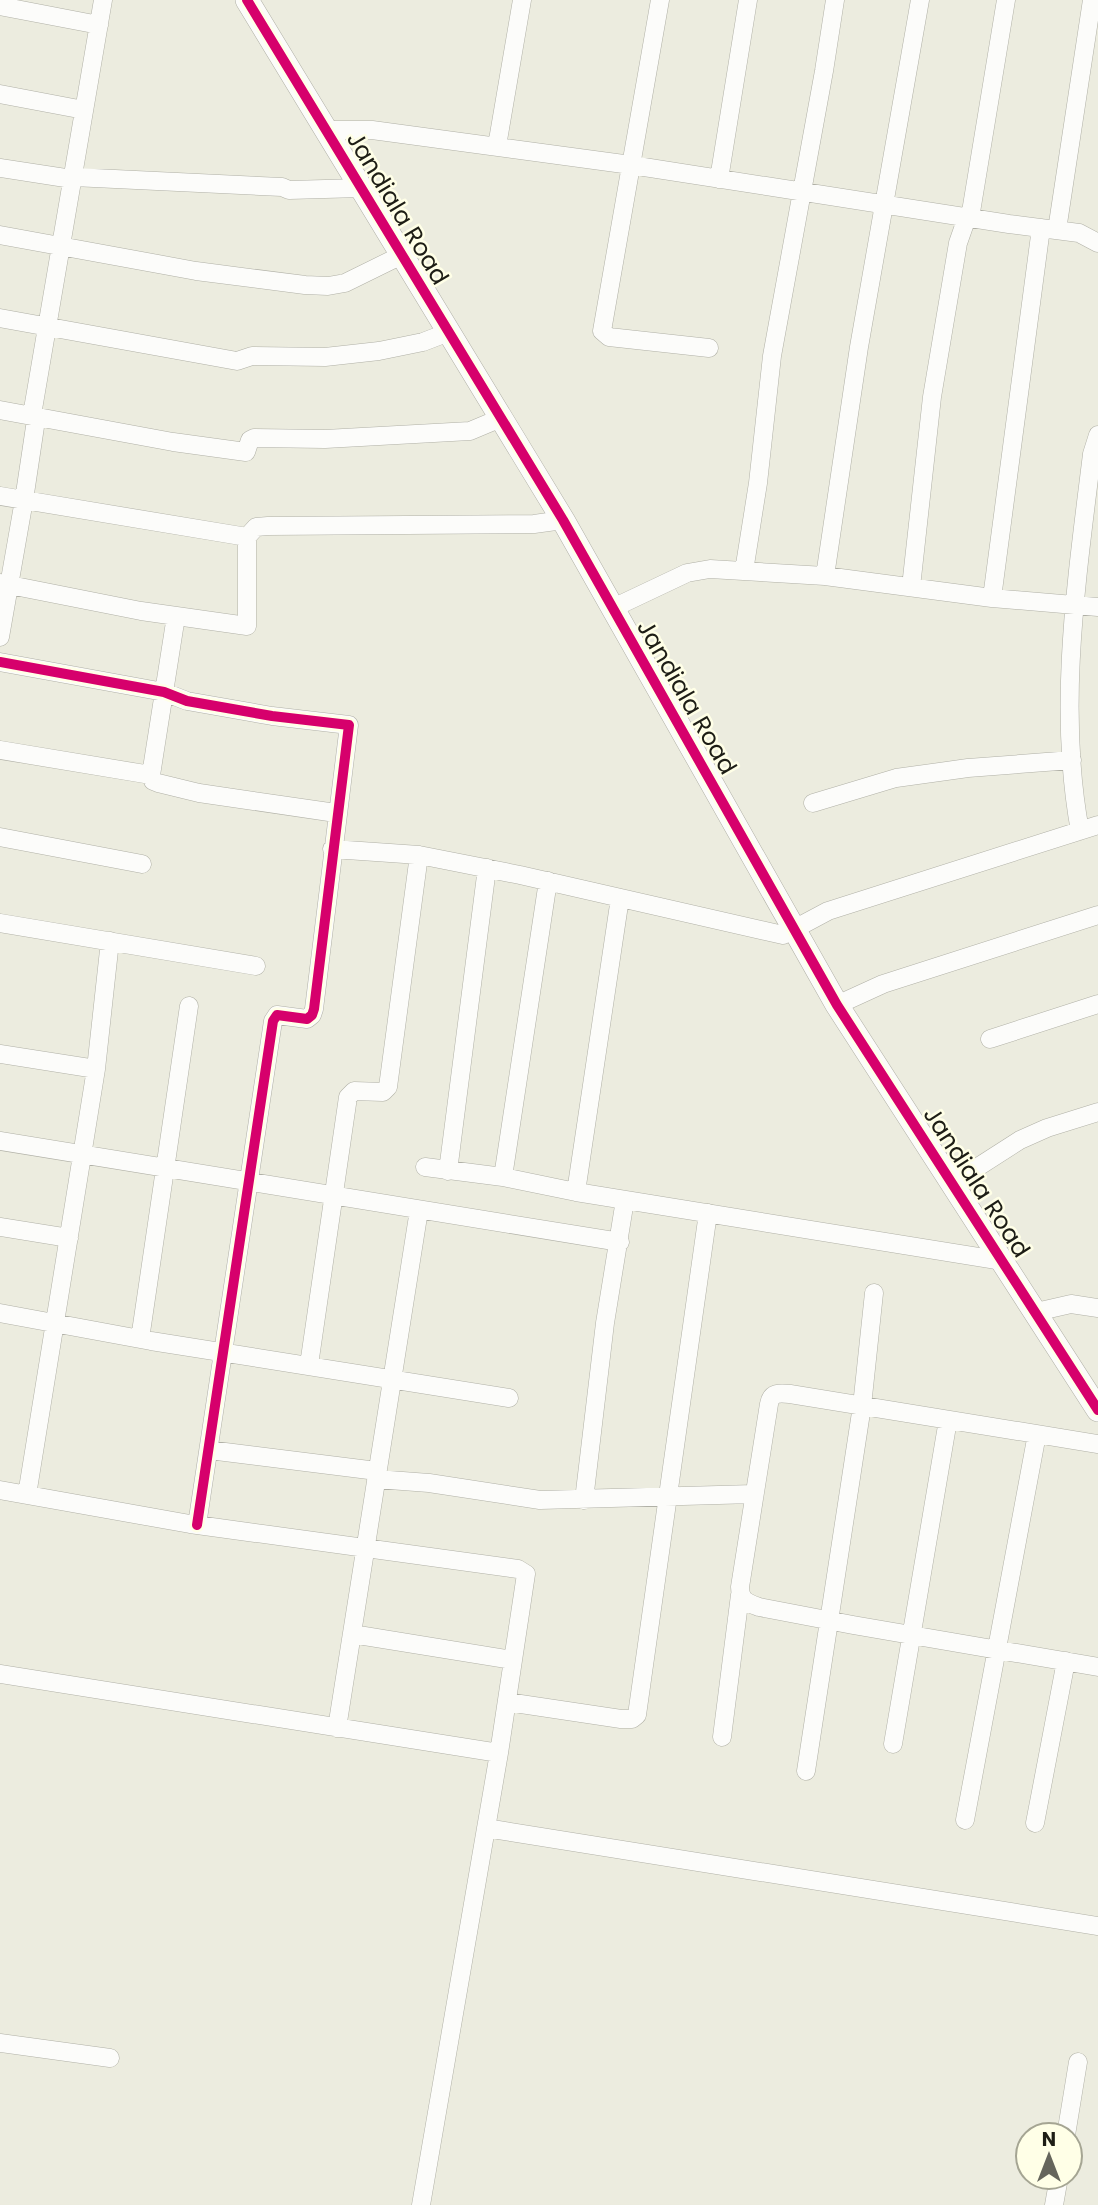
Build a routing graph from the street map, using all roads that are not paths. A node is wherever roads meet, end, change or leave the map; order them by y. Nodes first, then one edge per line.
1 (103, 0) edge
2 (247, 0) edge
3 (522, 0) edge
4 (660, 0) edge
5 (748, 0) edge
6 (835, 0) edge
7 (920, 0) edge
8 (1006, 0) edge
9 (1092, 0) edge
10 (0, 6) edge
11 (99, 25) junction
12 (0, 94) edge
13 (85, 110) junction
14 (326, 130) junction
15 (497, 146) junction
16 (631, 165) junction
17 (0, 168) edge
18 (72, 178) junction
19 (719, 178) junction
20 (361, 188) junction
21 (803, 192) junction
22 (883, 204) junction
23 (970, 218) junction
24 (1049, 229) junction
25 (0, 235) edge
26 (1098, 243) edge
27 (60, 248) junction
28 (402, 255) junction
29 (0, 318) edge
30 (47, 327) junction
31 (449, 332) junction
32 (709, 348) dead end
33 (0, 410) edge
34 (32, 415) junction
35 (501, 418) junction
36 (1098, 435) edge
37 (0, 496) edge
38 (24, 500) junction
39 (564, 520) junction
40 (247, 537) junction
41 (744, 571) junction
42 (825, 576) junction
43 (5, 584) edge
44 (911, 587) junction
45 (992, 598) junction
46 (1073, 605) junction
47 (1098, 607) edge
48 (613, 608) junction
49 (176, 616) junction
50 (0, 638) edge
51 (0, 662) edge
52 (164, 692) junction
53 (0, 750) edge
54 (1072, 760) junction
55 (151, 775) junction
56 (813, 803) dead end
57 (336, 813) junction
58 (1098, 825) edge
59 (1080, 831) junction
60 (0, 837) edge
61 (332, 849) junction
62 (419, 855) junction
63 (142, 864) dead end
64 (487, 868) junction
65 (548, 881) junction
66 (620, 898) junction
67 (1098, 915) edge
68 (0, 923) edge
69 (796, 929) junction
70 (110, 941) junction
71 (257, 966) dead end
72 (1098, 1004) edge
73 (837, 1005) junction
74 (189, 1006) dead end
75 (990, 1039) dead end
76 (0, 1054) edge
77 (96, 1069) junction
78 (1098, 1112) edge
79 (0, 1141) edge
80 (83, 1154) junction
81 (165, 1167) junction
82 (425, 1167) dead end
83 (448, 1171) junction
84 (503, 1177) junction
85 (250, 1181) junction
86 (953, 1183) junction
87 (576, 1192) junction
88 (333, 1195) junction
89 (625, 1199) junction
90 (419, 1210) junction
91 (708, 1213) junction
92 (0, 1227) edge
93 (69, 1238) junction
94 (620, 1242) junction
95 (1003, 1261) junction
96 (874, 1293) dead end
97 (1098, 1308) edge
98 (1036, 1312) junction
99 (0, 1313) edge
100 (55, 1323) junction
101 (140, 1339) junction
102 (224, 1351) junction
103 (310, 1365) junction
104 (392, 1379) junction
105 (509, 1398) dead end
106 (862, 1406) junction
107 (1098, 1410) edge
108 (948, 1420) junction
109 (1037, 1434) junction
110 (1098, 1444) edge
111 (209, 1450) junction
112 (377, 1475) junction
113 (0, 1490) edge
114 (754, 1494) junction
115 (27, 1495) junction
116 (668, 1497) junction
117 (584, 1500) junction
118 (197, 1525) junction
119 (365, 1548) junction
120 (740, 1595) junction
121 (829, 1620) junction
122 (352, 1634) junction
123 (912, 1635) junction
124 (997, 1650) junction
125 (513, 1660) junction
126 (1066, 1661) junction
127 (1098, 1667) edge
128 (0, 1674) edge
129 (507, 1702) junction
130 (337, 1728) junction
131 (722, 1737) dead end
132 (893, 1744) dead end
133 (499, 1754) junction
134 (806, 1771) dead end
135 (965, 1820) dead end
136 (1035, 1823) dead end
137 (486, 1828) junction
138 (1098, 1926) edge
139 (0, 2043) edge
140 (110, 2058) dead end
141 (1078, 2062) dead end
142 (1068, 2121) edge
143 (421, 2205) edge

1 - 11 street
2 - 14 street, Jandiala Road
3 - 15 street
4 - 16 street
5 - 19 street
6 - 21 street
7 - 22 street
8 - 23 street
9 - 24 street
10 - 11 street
11 - 13 street
12 - 13 street
13 - 18 street
14 - 15 street
14 - 20 street, Jandiala Road
15 - 16 street
16 - 19 street
16 - 32 street
17 - 18 street
18 - 20 street
18 - 27 street
19 - 21 street
20 - 28 street, Jandiala Road
21 - 22 street
21 - 41 street
22 - 23 street
22 - 42 street
23 - 24 street
23 - 44 street
24 - 26 street
24 - 45 street
25 - 27 street
27 - 28 street
27 - 30 street
28 - 31 street, Jandiala Road
29 - 30 street
30 - 31 street
30 - 34 street
31 - 35 street, Jandiala Road
33 - 34 street
34 - 35 street
34 - 38 street
35 - 39 street, Jandiala Road
36 - 46 street
37 - 38 street
38 - 40 street
38 - 43 street
39 - 40 street
39 - 48 street, Jandiala Road
40 - 49 street
41 - 42 street
41 - 48 street
42 - 44 street
43 - 49 street
43 - 50 street
44 - 45 street
45 - 46 street
46 - 47 street
46 - 54 street
48 - 69 street, Jandiala Road
49 - 52 street
51 - 52 street
52 - 55 street
52 - 57 street
53 - 55 street
54 - 56 street
54 - 59 street
55 - 57 street
57 - 61 street
58 - 59 street
59 - 69 street
60 - 63 street
61 - 62 street
61 - 85 street
62 - 64 street
62 - 88 street
64 - 65 street
64 - 83 street
65 - 66 street
65 - 84 street
66 - 69 street
66 - 87 street
67 - 73 street
68 - 70 street
69 - 73 street, Jandiala Road
70 - 71 street
70 - 77 street
72 - 75 street
73 - 86 street, Jandiala Road
74 - 81 street
76 - 77 street
77 - 80 street
78 - 86 street
79 - 80 street
80 - 81 street
80 - 93 street
81 - 85 street
81 - 101 street
82 - 83 street
83 - 84 street
84 - 87 street
85 - 88 street
85 - 102 street
86 - 95 street, Jandiala Road
87 - 89 street
88 - 90 street
88 - 103 street
89 - 91 street
89 - 94 street
90 - 94 street
90 - 104 street
91 - 95 street
91 - 116 street
92 - 93 street
93 - 100 street
94 - 117 street
95 - 98 street, Jandiala Road
96 - 106 street
97 - 98 street
98 - 107 street, Jandiala Road
99 - 100 street
100 - 101 street
100 - 115 street
101 - 102 street
102 - 103 street
102 - 111 street
103 - 104 street
104 - 105 street
104 - 112 street
106 - 108 street
106 - 114 street
106 - 121 street
108 - 109 street
108 - 123 street
109 - 110 street
109 - 124 street
111 - 112 street
111 - 118 street
112 - 117 street
112 - 119 street
113 - 115 street
114 - 116 street
114 - 120 street
115 - 118 street
116 - 117 street
116 - 129 street
118 - 119 street
119 - 122 street
119 - 125 street
120 - 121 street
120 - 131 street
121 - 123 street
121 - 134 street
122 - 125 street
122 - 130 street
123 - 124 street
123 - 132 street
124 - 126 street
124 - 135 street
125 - 129 street
126 - 127 street
126 - 136 street
128 - 130 street
129 - 133 street
130 - 133 street
133 - 137 street
137 - 138 street
137 - 143 street
139 - 140 street
141 - 142 street

